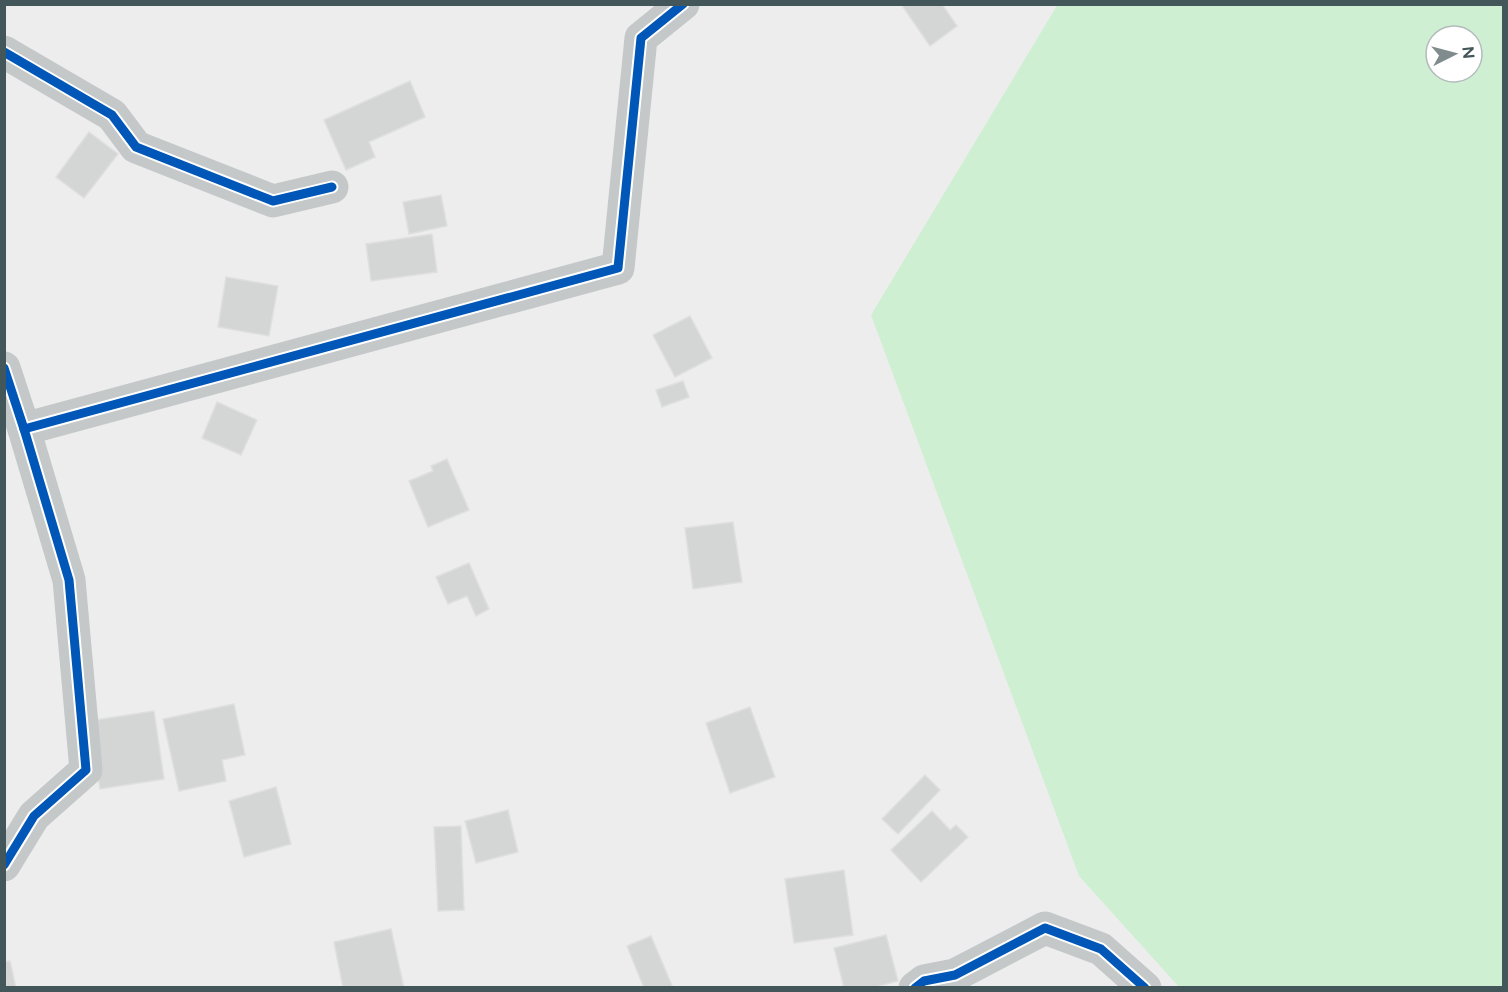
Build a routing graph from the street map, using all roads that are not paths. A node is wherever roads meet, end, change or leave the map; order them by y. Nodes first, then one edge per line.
1 (683, 4) edge
2 (4, 52) edge
3 (332, 187) dead end
4 (4, 368) edge
5 (24, 429) junction
6 (4, 865) edge
7 (921, 985) edge
8 (1145, 987) edge

1 - 5 street
2 - 3 street
4 - 5 street
5 - 6 street
7 - 8 street

